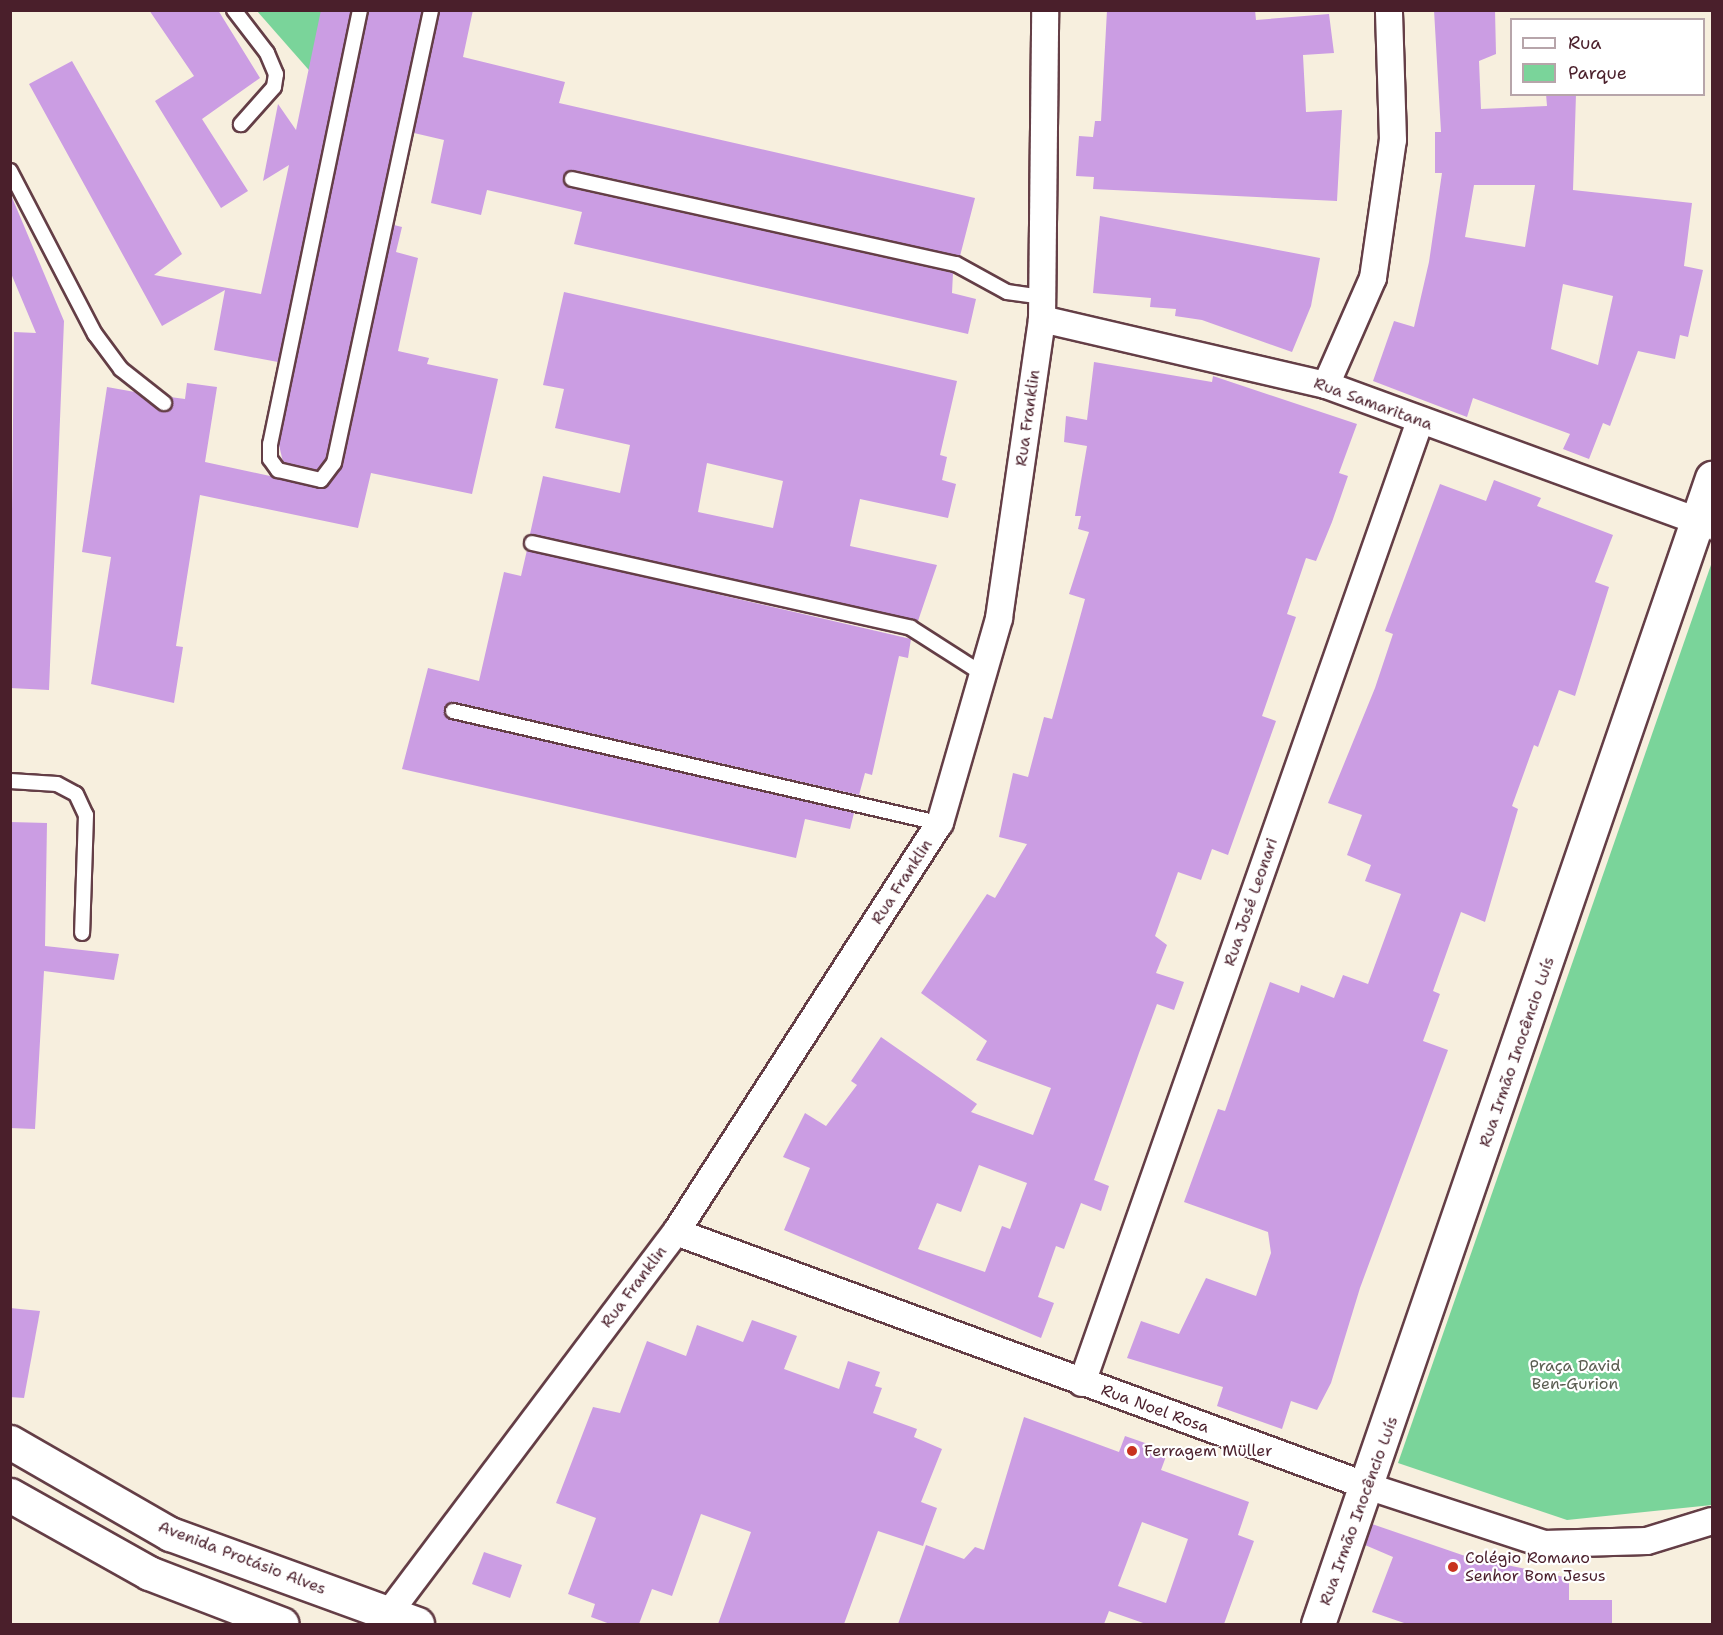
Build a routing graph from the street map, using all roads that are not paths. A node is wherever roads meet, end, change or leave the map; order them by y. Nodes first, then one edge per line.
1 (234, 10) edge
2 (360, 10) edge
3 (431, 10) edge
4 (1045, 10) edge
5 (1389, 10) edge
6 (242, 124) dead end
7 (10, 171) edge
8 (572, 179) dead end
9 (1042, 308) junction
10 (1326, 385) junction
11 (164, 404) dead end
12 (1420, 421) junction
13 (1713, 478) edge
14 (1704, 523) edge
15 (532, 543) dead end
16 (983, 674) junction
17 (453, 711) dead end
18 (10, 781) edge
19 (940, 823) junction
20 (82, 933) dead end
21 (676, 1232) junction
22 (1082, 1383) junction
23 (10, 1442) edge
24 (1370, 1487) junction
25 (10, 1495) edge
26 (1713, 1521) edge
27 (403, 1619) edge
28 (282, 1624) edge
29 (1318, 1624) edge

1 - 6 lane
2 - 3 lane
4 - 9 street, Rua Franklin
5 - 10 street
7 - 11 lane
8 - 9 lane
9 - 10 street, Rua Samaritana
9 - 16 street, Rua Franklin
10 - 12 street, Rua Samaritana
12 - 14 street, Rua Samaritana
12 - 22 street, Rua José Leonari
13 - 14 street, Rua Irmão Inocêncio Luís
14 - 24 street, Rua Irmão Inocêncio Luís
15 - 16 lane
16 - 19 street, Rua Franklin
17 - 19 lane
18 - 20 lane
19 - 21 street, Rua Franklin
21 - 22 street, Rua Noel Rosa
21 - 27 street, Rua Franklin
22 - 24 street, Rua Noel Rosa
23 - 27 street, Avenida Protásio Alves
24 - 26 street, Rua Noel Rosa
24 - 29 street, Rua Irmão Inocêncio Luís
25 - 28 street

